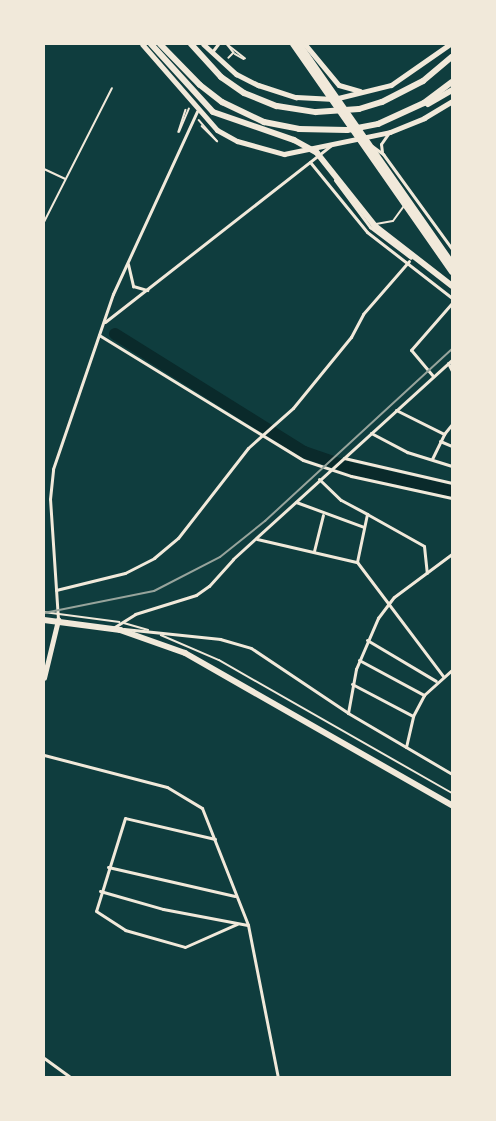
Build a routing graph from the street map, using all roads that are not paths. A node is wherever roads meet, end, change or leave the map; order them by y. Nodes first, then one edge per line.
1 (142, 44) edge
2 (150, 44) edge
3 (160, 44) edge
4 (190, 44) edge
5 (203, 44) edge
6 (218, 44) edge
7 (293, 44) edge
8 (299, 44) edge
9 (305, 44) edge
10 (450, 44) edge
11 (211, 52) junction
12 (453, 57) edge
13 (453, 82) edge
14 (112, 88) dead end
15 (453, 90) edge
16 (372, 92) junction
17 (453, 101) edge
18 (197, 111) junction
19 (402, 114) junction
20 (390, 132) junction
21 (356, 141) junction
22 (330, 146) junction
23 (383, 154) junction
24 (315, 158) junction
25 (310, 162) junction
26 (44, 169) edge
27 (64, 179) junction
28 (410, 192) junction
29 (44, 222) edge
30 (367, 223) junction
31 (359, 224) junction
32 (453, 249) edge
33 (409, 261) junction
34 (127, 263) junction
35 (453, 263) edge
36 (453, 272) edge
37 (453, 286) edge
38 (147, 290) junction
39 (453, 291) edge
40 (453, 298) edge
41 (453, 303) edge
42 (104, 323) junction
43 (99, 335) junction
44 (453, 360) edge
45 (448, 363) junction
46 (453, 371) edge
47 (433, 376) junction
48 (396, 410) junction
49 (453, 423) edge
50 (371, 432) junction
51 (264, 433) junction
52 (444, 434) junction
53 (440, 441) junction
54 (453, 446) edge
55 (342, 460) junction
56 (432, 460) junction
57 (453, 466) edge
58 (331, 470) junction
59 (319, 479) junction
60 (453, 483) edge
61 (453, 498) edge
62 (295, 501) junction
63 (367, 514) junction
64 (323, 515) junction
65 (364, 527) junction
66 (256, 539) junction
67 (314, 551) junction
68 (453, 554) edge
69 (357, 562) junction
70 (427, 573) junction
71 (56, 591) junction
72 (389, 602) junction
73 (44, 612) edge
74 (58, 620) junction
75 (44, 621) edge
76 (113, 628) junction
77 (367, 640) junction
78 (359, 660) junction
79 (453, 670) edge
80 (44, 675) edge
81 (443, 676) junction
82 (436, 681) junction
83 (352, 684) junction
84 (424, 695) junction
85 (348, 713) junction
86 (413, 716) junction
87 (406, 747) junction
88 (44, 755) edge
89 (453, 774) edge
90 (453, 793) edge
91 (453, 805) edge
92 (216, 839) junction
93 (108, 867) junction
94 (100, 891) junction
95 (236, 896) junction
96 (237, 924) junction
97 (248, 925) junction
98 (44, 1058) edge
99 (72, 1077) edge
100 (278, 1077) edge

1 - 18 highway
2 - 37 highway
3 - 19 highway
4 - 12 highway
5 - 11 highway
6 - 11 street
7 - 36 highway
8 - 35 highway
9 - 16 street
10 - 16 highway
11 - 16 highway
13 - 19 highway
14 - 27 street
15 - 19 highway
17 - 20 highway
18 - 22 highway
18 - 34 street
20 - 21 highway
20 - 23 street
21 - 22 highway
21 - 23 street
22 - 24 street
23 - 28 street
24 - 25 street
24 - 30 street
25 - 31 street
25 - 38 street
26 - 27 street
27 - 29 street
28 - 30 street
28 - 32 street
30 - 31 street
30 - 39 street
31 - 33 street
33 - 40 street
33 - 51 street
34 - 38 street
34 - 42 street
38 - 42 street
41 - 47 street
42 - 43 street
43 - 51 street
43 - 71 street
44 - 45 street
45 - 46 street
45 - 47 street
47 - 48 street
48 - 50 street
48 - 52 street
49 - 52 street
50 - 55 street
50 - 56 street
51 - 58 street
51 - 71 street
52 - 53 street
53 - 54 street
53 - 56 street
55 - 58 street
55 - 60 street
56 - 57 street
58 - 59 street
58 - 61 street
59 - 62 street
59 - 63 street
62 - 64 street
62 - 66 street
63 - 65 street
63 - 70 street
64 - 65 street
64 - 67 street
65 - 69 street
66 - 67 street
66 - 76 street
67 - 69 street
68 - 70 street
69 - 72 street
70 - 72 street
71 - 74 street
72 - 77 street
72 - 81 street
73 - 90 lane
74 - 75 street
74 - 76 street
74 - 80 street
75 - 91 highway
76 - 85 street
77 - 78 street
77 - 82 street
78 - 83 street
78 - 84 street
79 - 81 street
81 - 82 street
82 - 84 street
83 - 85 street
83 - 86 street
84 - 86 street
85 - 87 street
86 - 87 street
87 - 89 street
88 - 92 street
92 - 93 street
92 - 95 street
93 - 94 street
93 - 95 street
94 - 96 street
94 - 96 street
95 - 97 street
96 - 97 street
97 - 100 street
98 - 99 street

